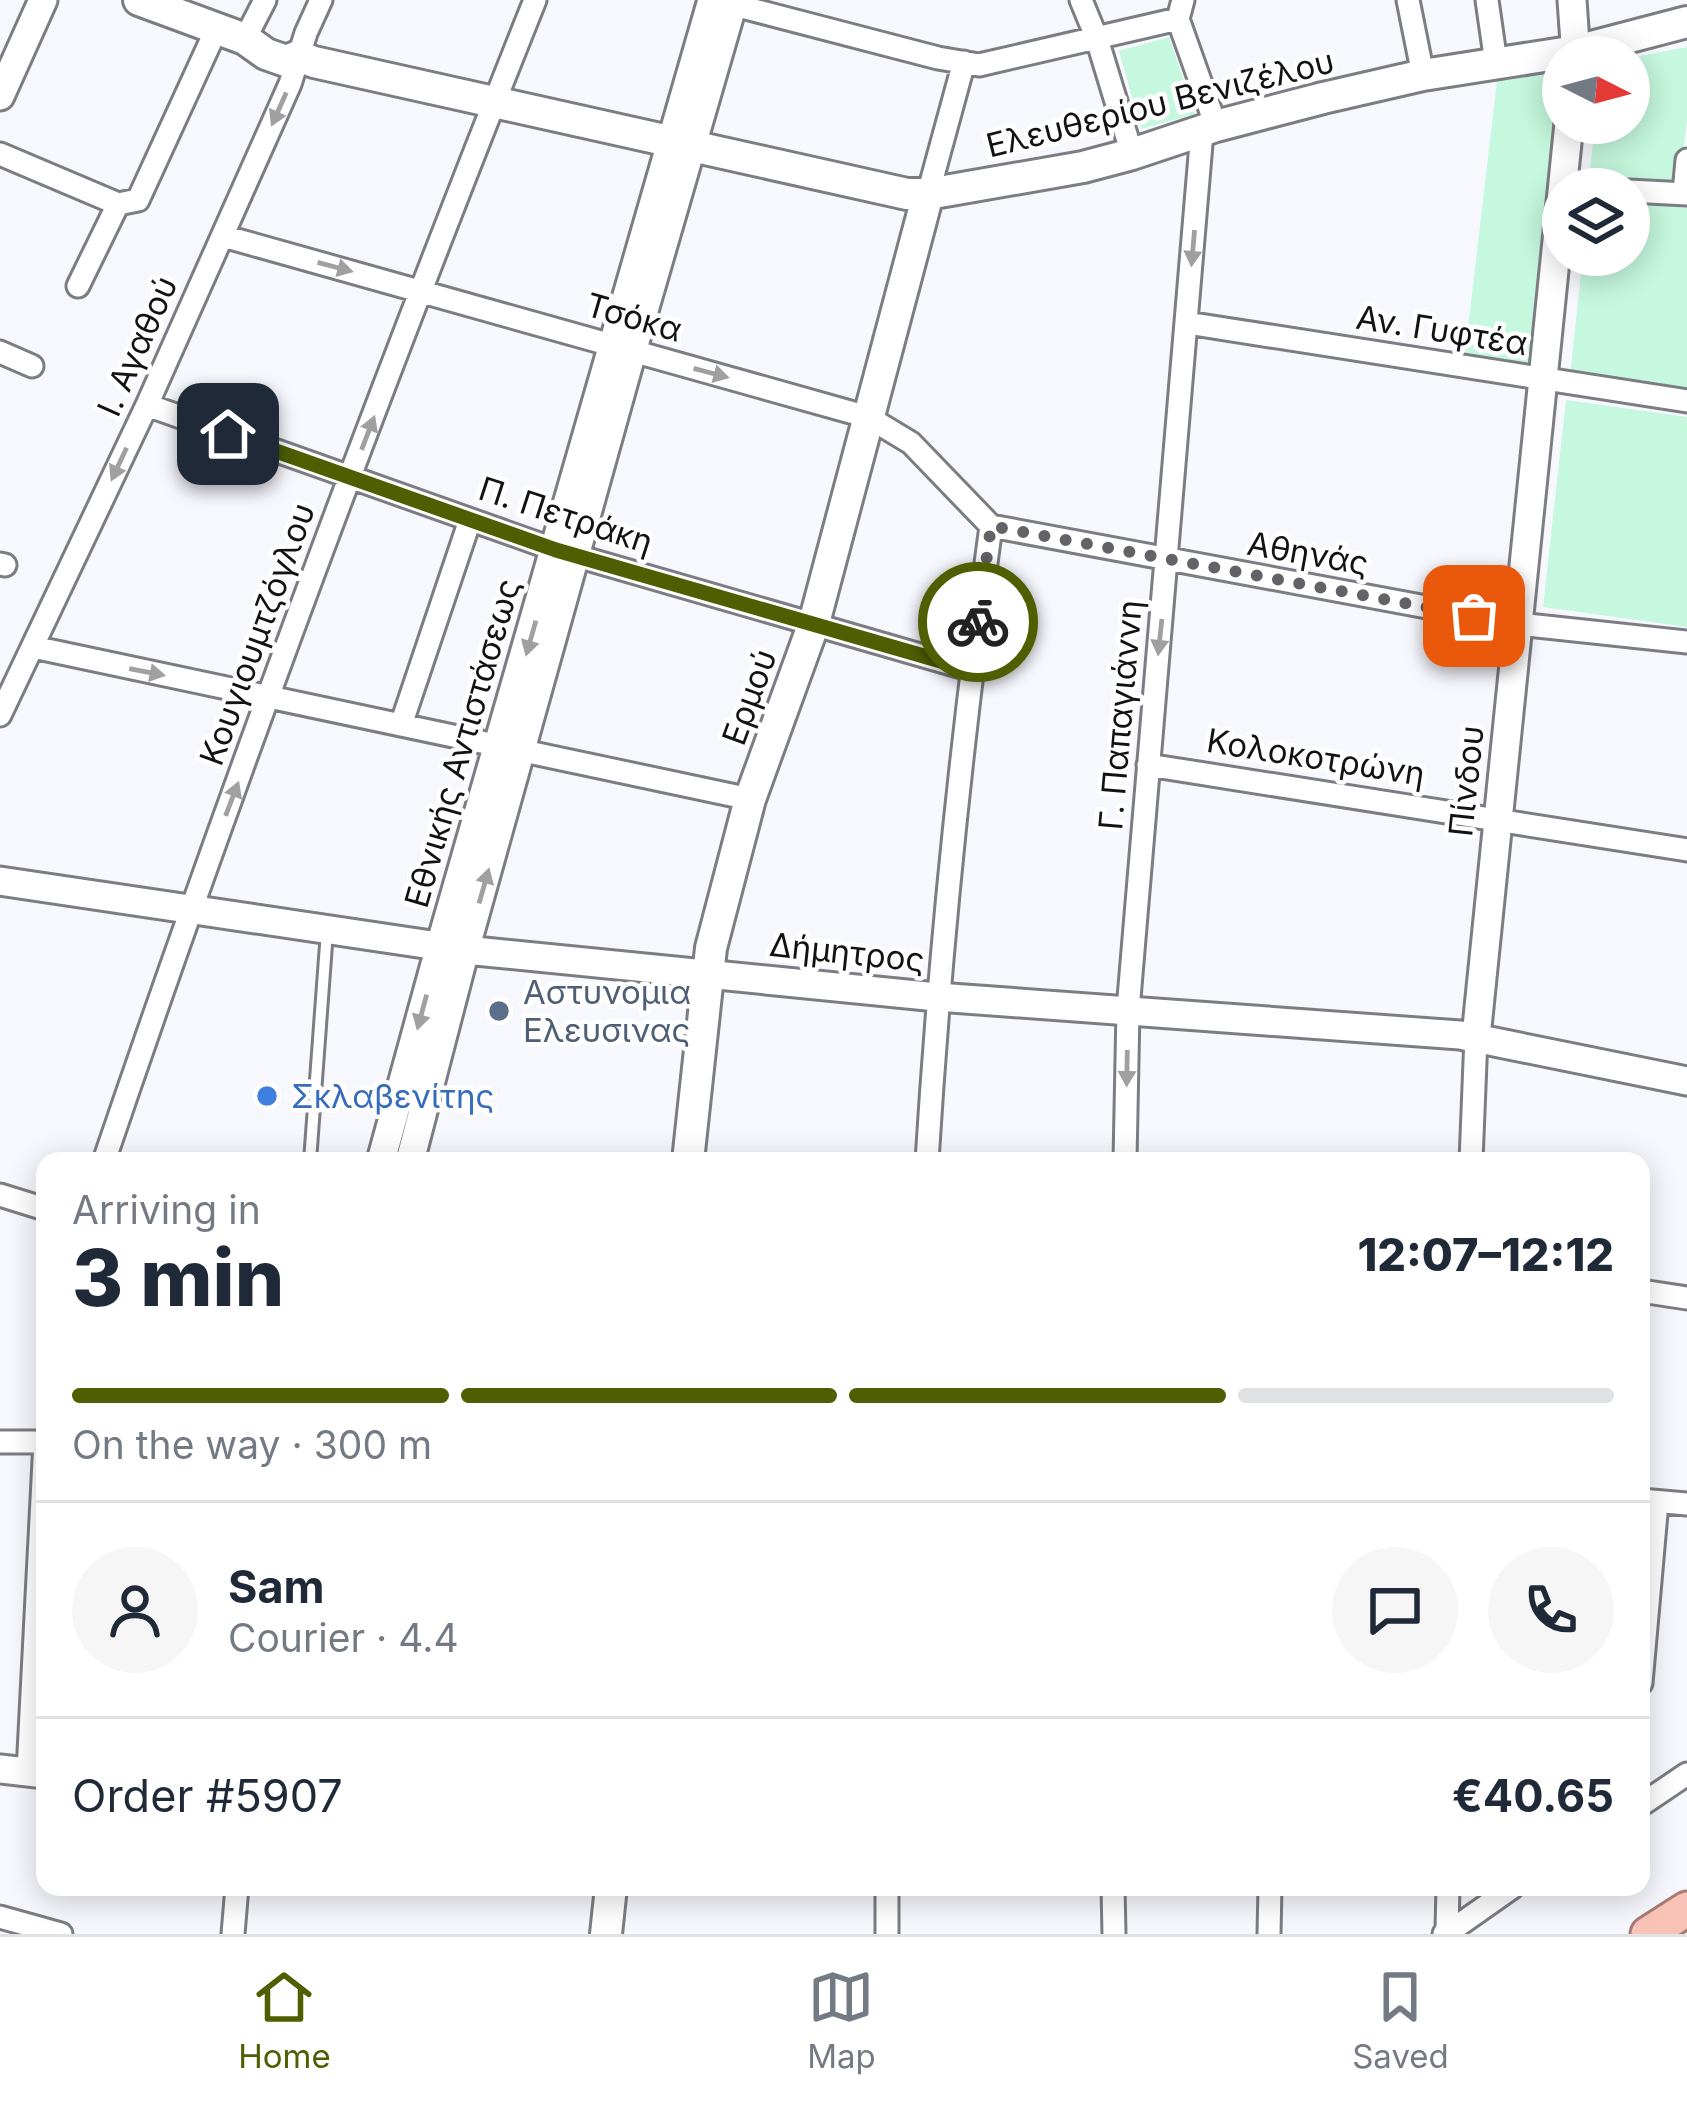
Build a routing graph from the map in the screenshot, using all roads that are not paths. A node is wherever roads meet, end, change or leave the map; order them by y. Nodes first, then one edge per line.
1 (43, 0) edge
2 (139, 0) edge
3 (265, 0) edge
4 (321, 0) edge
5 (535, 0) edge
6 (1081, 0) edge
7 (1408, 0) edge
8 (1486, 0) edge
9 (1572, 0) edge
10 (727, 2) edge
11 (1180, 9) edge
12 (1687, 22) edge
13 (231, 35) junction
14 (1575, 36) edge
15 (1638, 36) edge
16 (1097, 39) junction
17 (298, 56) junction
18 (1542, 58) edge
19 (964, 62) junction
20 (1496, 63) junction
21 (1424, 75) junction
22 (0, 96) edge
23 (494, 102) junction
24 (1209, 129) junction
25 (681, 144) junction
26 (0, 154) edge
27 (1132, 154) junction
28 (1687, 160) edge
29 (1650, 191) edge
30 (1685, 193) edge
31 (928, 194) junction
32 (118, 204) junction
33 (223, 236) junction
34 (1554, 276) edge
35 (78, 286) dead end
36 (422, 290) junction
37 (1187, 323) junction
38 (622, 348) junction
39 (0, 352) edge
40 (32, 366) dead end
41 (1544, 380) junction
42 (1687, 401) edge
43 (147, 405) junction
44 (868, 417) junction
45 (351, 478) junction
46 (470, 520) junction
47 (991, 526) junction
48 (567, 553) junction
49 (1168, 561) junction
50 (814, 623) junction
51 (1518, 624) junction
52 (1687, 642) edge
53 (33, 647) junction
54 (972, 670) junction
55 (270, 696) junction
56 (0, 715) edge
57 (401, 725) junction
58 (511, 746) junction
59 (1148, 764) junction
60 (750, 799) junction
61 (1499, 818) junction
62 (1687, 850) edge
63 (0, 880) edge
64 (190, 908) junction
65 (327, 928) junction
66 (453, 948) junction
67 (708, 974) junction
68 (937, 997) junction
69 (1128, 1010) junction
70 (1476, 1036) junction
71 (1687, 1081) edge
72 (107, 1152) edge
73 (311, 1152) edge
74 (384, 1152) edge
75 (412, 1152) edge
76 (689, 1152) edge
77 (928, 1152) edge
78 (1125, 1152) edge
79 (1471, 1152) edge
80 (0, 1195) edge
81 (36, 1206) edge
82 (1650, 1292) edge
83 (1687, 1298) edge
84 (0, 1442) edge
85 (36, 1442) edge
86 (1650, 1501) edge
87 (1687, 1504) edge
88 (36, 1583) edge
89 (24, 1772) edge
90 (1687, 1774) edge
91 (1650, 1798) edge
92 (236, 1896) edge
93 (610, 1896) edge
94 (887, 1896) edge
95 (1113, 1896) edge
96 (1270, 1896) edge
97 (1448, 1896) edge
98 (1501, 1896) edge
99 (1687, 1909) edge
100 (8, 1924) edge
101 (62, 1934) edge
102 (233, 1934) edge
103 (606, 1934) edge
104 (886, 1934) edge
105 (1114, 1934) edge
106 (1269, 1934) edge
107 (1445, 1934) edge
108 (1648, 1934) edge

1 - 22 street
2 - 13 main road
3 - 13 street
4 - 17 street, Ι. Αγαθού
5 - 23 street, Κουγιουμτζόγλου
6 - 16 street
7 - 21 street
8 - 20 street
9 - 14 street
10 - 19 street
10 - 25 street, Εθνικής Αντιστάσεως
11 - 16 street
11 - 24 street
12 - 15 main road, Ελευθερίου Βενιζέλου
13 - 17 main road, Ελευθερίου Βενιζέλου
13 - 32 street
16 - 19 street
16 - 27 street
17 - 23 main road, Ελευθερίου Βενιζέλου
17 -> 33 street, Ι. Αγαθού
18 - 20 main road, Ελευθερίου Βενιζέλου
19 - 31 street
20 - 21 main road, Ελευθερίου Βενιζέλου
21 - 24 main road, Ελευθερίου Βενιζέλου
23 - 25 main road, Ελευθερίου Βενιζέλου
23 - 36 street, Κουγιουμτζόγλου
24 - 27 main road, Ελευθερίου Βενιζέλου
24 -> 37 street, Γ. Παπαγιάννη
25 - 31 main road, Ελευθερίου Βενιζέλου
25 - 38 street, Εθνικής Αντιστάσεως
26 - 32 street
27 - 31 main road, Ελευθερίου Βενιζέλου
28 - 30 street
29 - 30 street
31 - 44 main road, Ερμού
32 - 35 street
33 -> 36 street, Τσόκα
33 - 43 street, Ι. Αγαθού
34 - 41 street, Πίνδου
36 - 38 street, Τσόκα
45 -> 36 street, Κουγιουμτζόγλου
37 - 41 street, Αν. Γυφτέα
37 - 49 street, Γ. Παπαγιάννη
38 -> 44 street, Τσόκα
38 - 48 street, Εθνικής Αντιστάσεως
39 - 40 street
41 - 42 street, Αν. Γυφτέα
41 - 51 street, Πίνδου
43 - 45 street, Π. Πετράκη
43 -> 53 street, Ι. Αγαθού
44 - 47 street, Τσόκα
44 - 50 main road, Ερμού
45 - 46 street, Π. Πετράκη
45 - 55 street, Κουγιουμτζόγλου
46 - 48 street, Π. Πετράκη
46 - 57 street
47 - 49 street, Αθηνάς
47 - 54 street
48 - 50 street, Π. Πετράκη
48 - 58 street, Εθνικής Αντιστάσεως
49 - 51 street, Αθηνάς
49 -> 59 street, Γ. Παπαγιάννη
50 - 54 street, Π. Πετράκη
50 - 60 main road, Ερμού
51 - 52 street, Αθηνάς
51 - 61 street, Πίνδου
53 -> 55 street
53 - 56 street, Ι. Αγαθού
54 - 68 street
55 - 57 street
64 -> 55 street, Κουγιουμτζόγλου
57 - 58 street
58 - 60 street
58 - 66 street, Εθνικής Αντιστάσεως
59 - 61 street, Κολοκοτρώνη
59 - 69 street, Γ. Παπαγιάννη
60 - 67 main road, Ερμού
61 - 62 street, Κολοκοτρώνη
61 - 70 street, Πίνδου
63 - 64 street, Δήμητρος
64 - 65 street, Δήμητρος
64 - 72 street, Κουγιουμτζόγλου
65 - 66 street, Δήμητρος
65 - 73 lane
66 - 67 street, Δήμητρος
66 -> 74 street, Εθνικής Αντιστάσεως
66 - 75 street, Εθνικής Αντιστάσεως
67 - 68 street, Δήμητρος
67 - 76 main road, Ερμού
68 - 69 street, Δήμητρος
68 - 77 street
69 - 70 street, Δήμητρος
69 -> 78 street, Γ. Παπαγιάννη
70 - 71 street, Δήμητρος
70 - 79 street, Πίνδου
80 - 81 street
82 - 83 street
84 - 85 street
86 - 87 street
88 - 89 street
90 - 91 street
92 - 102 street
93 - 103 main road
94 - 104 street
95 - 105 street
96 - 106 street
97 - 107 street
98 - 107 street
99 - 108 highway
100 - 101 street

